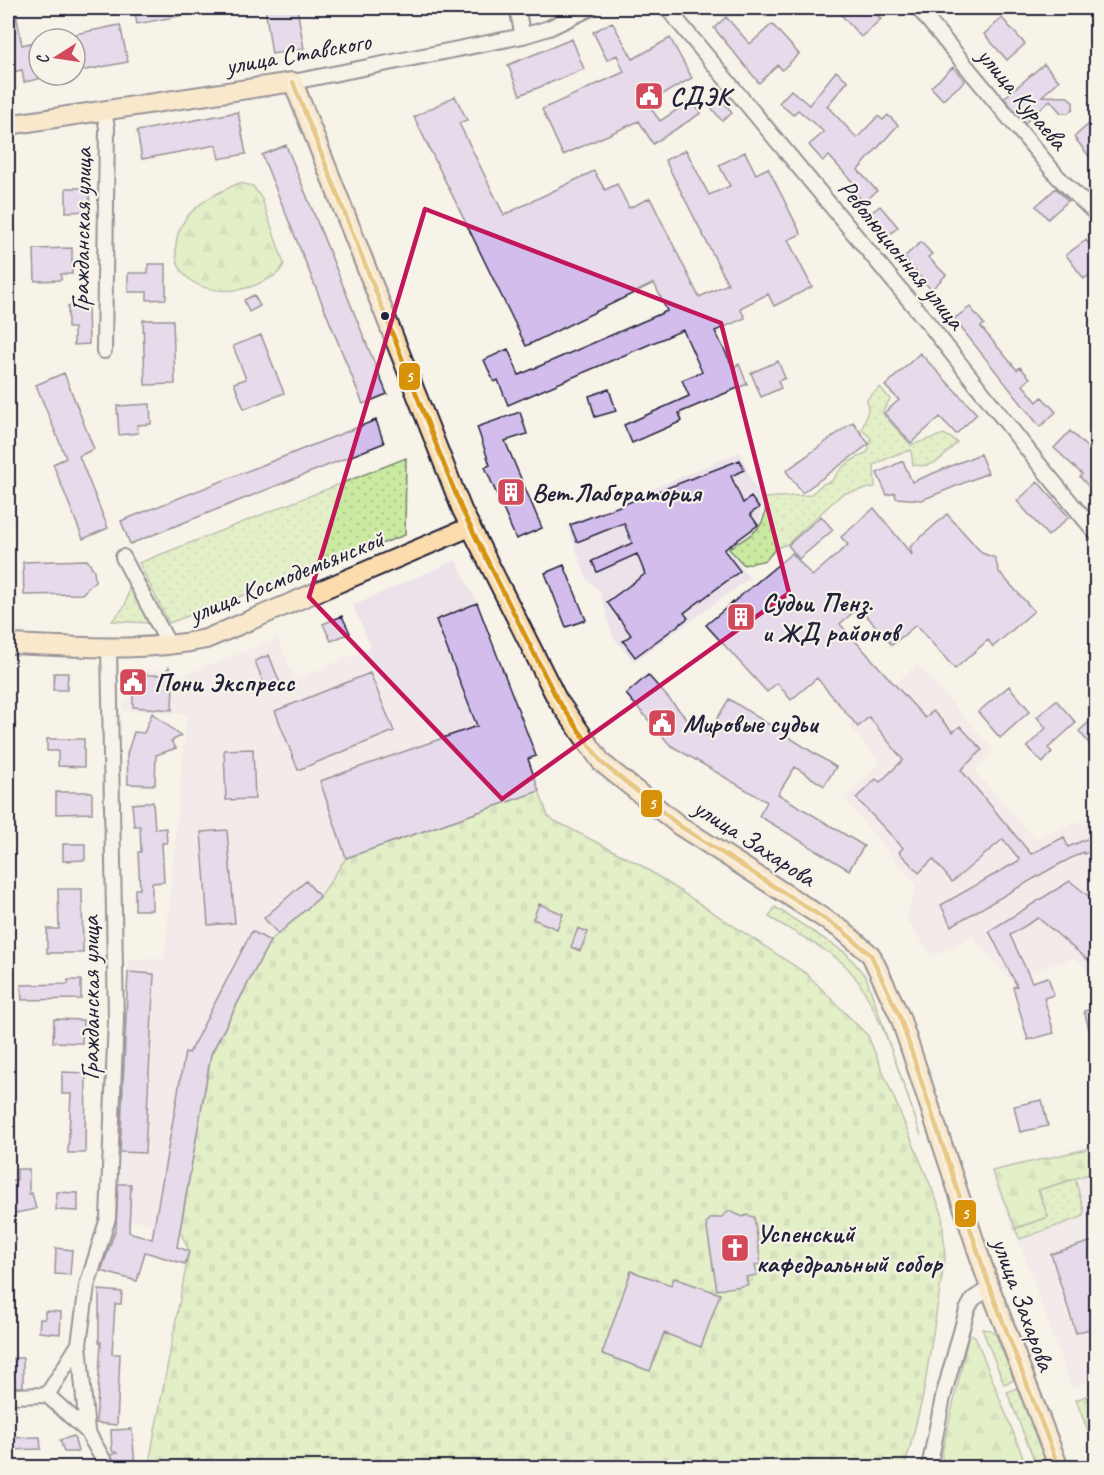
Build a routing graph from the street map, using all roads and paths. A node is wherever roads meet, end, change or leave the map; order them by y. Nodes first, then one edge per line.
1 (517, 8) edge
2 (591, 8) edge
3 (667, 8) edge
4 (918, 8) edge
5 (523, 36) junction
6 (293, 82) junction
7 (105, 110) junction
8 (8, 125) edge
9 (1096, 214) edge
10 (104, 351) dead end
11 (470, 527) junction
12 (1096, 533) edge
13 (123, 557) dead end
14 (8, 644) edge
15 (168, 645) junction
16 (109, 648) junction
17 (990, 1288) junction
18 (80, 1344) junction
19 (47, 1395) junction
20 (8, 1396) edge
21 (87, 1431) junction
22 (108, 1467) edge
23 (929, 1467) edge
24 (1059, 1467) edge

1 - 5 street
2 - 5 street, улица Ставского
3 - 12 street, Революционная улица
4 - 9 street, улица Кураева
5 - 6 street, улица Ставского
6 - 7 main road, улица Ставского
6 - 11 main road, улица Захарова
7 - 8 main road, улица Ставского
7 - 10 street, Гражданская улица
11 - 15 main road, улица Космодемьянской
11 - 17 main road, улица Захарова
13 - 15 street
14 - 16 main road, улица Космодемьянской
15 - 16 main road, улица Космодемьянской
16 - 18 street, Гражданская улица
17 - 23 street
17 - 24 main road, улица Захарова
18 - 19 street, Гражданская улица
18 - 21 street, Гражданская улица
19 - 20 street
19 - 21 street
21 - 22 street, Гражданская улица

